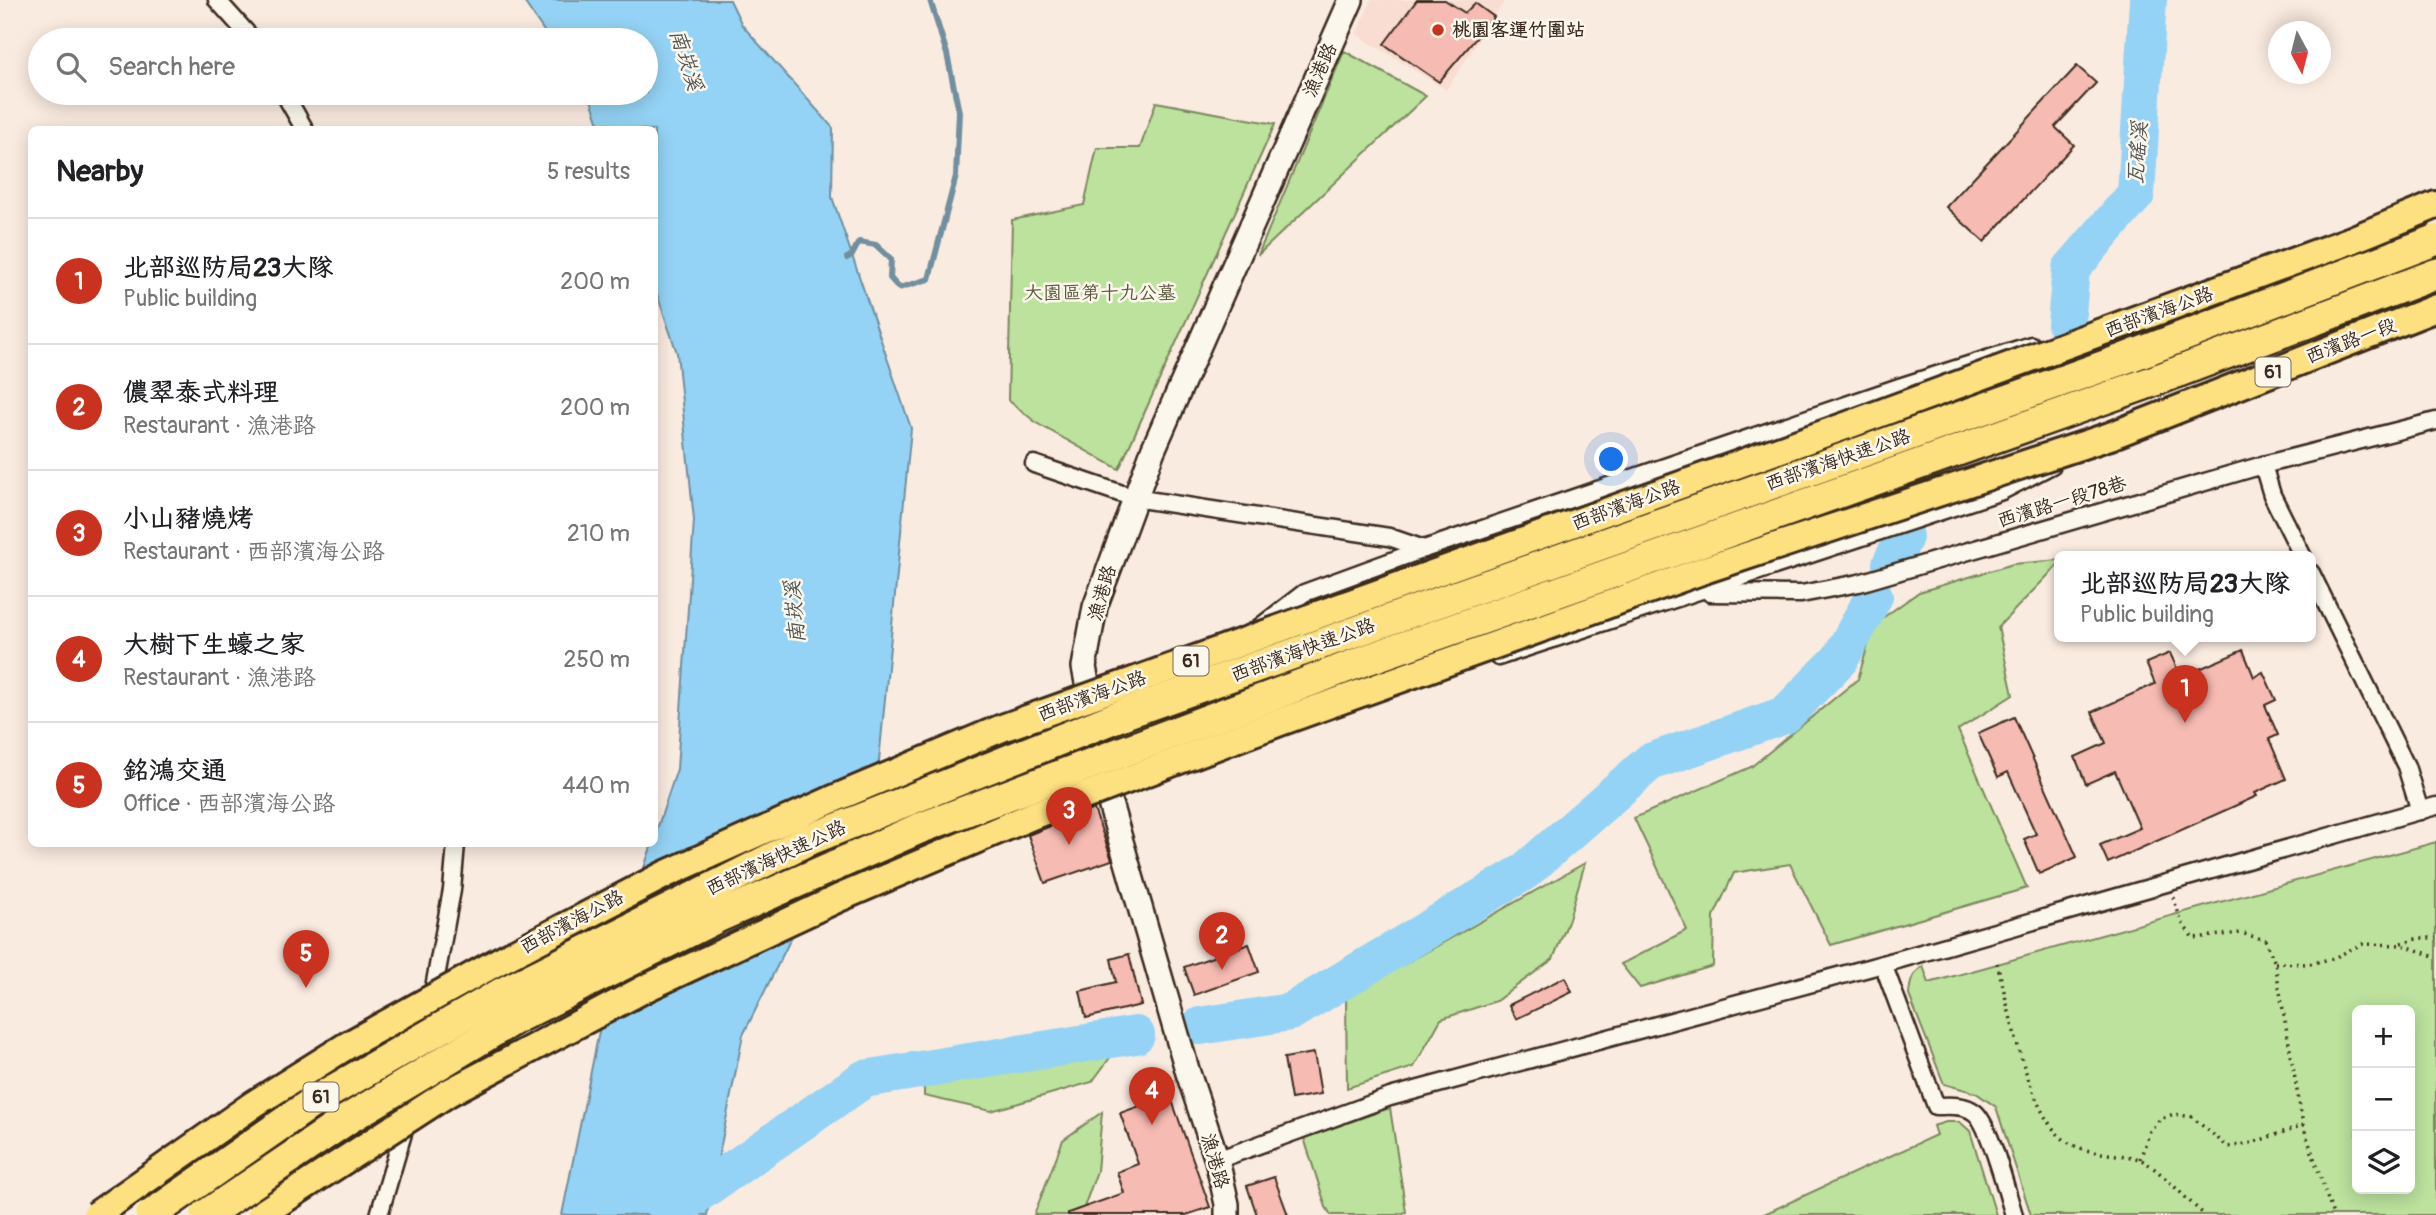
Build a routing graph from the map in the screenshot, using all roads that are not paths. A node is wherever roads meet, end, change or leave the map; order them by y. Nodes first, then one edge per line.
1 (217, 0) edge
2 (1351, 0) edge
3 (242, 28) edge
4 (291, 105) edge
5 (303, 126) edge
6 (2436, 205) edge
7 (2436, 240) edge
8 (2349, 241) junction
9 (2436, 274) edge
10 (2436, 308) edge
11 (2436, 421) edge
12 (2110, 436) junction
13 (1034, 464) dead end
14 (2263, 465) junction
15 (1134, 498) junction
16 (1424, 549) junction
17 (2300, 551) edge
18 (2316, 583) edge
19 (1696, 592) junction
20 (1092, 711) junction
21 (1103, 767) junction
22 (2428, 809) edge
23 (456, 847) edge
24 (1883, 964) junction
25 (1217, 1160) junction
26 (96, 1215) edge
27 (151, 1215) edge
28 (206, 1215) edge
29 (260, 1215) edge
30 (379, 1215) edge
31 (1227, 1215) edge
32 (2014, 1215) edge

1 - 3 street
2 - 15 street, 漁港路
4 - 5 street
6 - 8 main road, 61
7 - 27 highway, 西部濱海快速公路 / 61, bridge
8 - 16 street
8 - 26 main road, 西部濱海公路 / 61, bridge
9 - 28 highway, 西部濱海快速公路 / 61, bridge
10 - 12 main road, 西濱路一段 / 61
11 - 14 street, 西濱路一段78巷
12 - 19 street
12 - 29 main road, 61, bridge
13 - 15 street
14 - 17 street
14 - 19 street, 西濱路一段78巷
15 - 16 street
15 - 20 street, 漁港路
16 - 20 street
18 - 22 street
19 - 21 street
20 - 21 street, 漁港路
21 - 25 street, 漁港路
22 - 24 street
23 - 30 street
24 - 25 street
24 - 32 street
25 - 31 street, 漁港路

